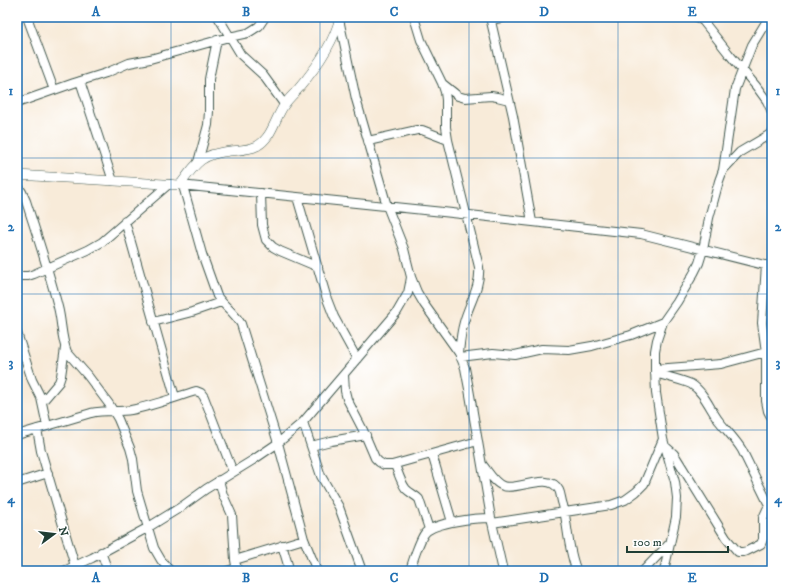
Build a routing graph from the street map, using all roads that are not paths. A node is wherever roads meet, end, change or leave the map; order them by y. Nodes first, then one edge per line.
1 (27, 17) edge
2 (218, 17) edge
3 (265, 17) edge
4 (414, 17) edge
5 (506, 17) edge
6 (697, 17) edge
7 (769, 17) edge
8 (339, 18) edge
9 (490, 18) edge
10 (229, 37) junction
11 (216, 40) junction
12 (743, 70) junction
13 (80, 81) junction
14 (442, 84) junction
15 (54, 90) junction
16 (509, 100) junction
17 (17, 103) edge
18 (284, 104) junction
19 (772, 112) edge
20 (772, 133) edge
21 (448, 140) junction
22 (368, 141) junction
23 (198, 162) junction
24 (723, 170) junction
25 (17, 175) edge
26 (113, 181) junction
27 (169, 184) junction
28 (17, 185) edge
29 (181, 185) junction
30 (261, 193) junction
31 (297, 197) junction
32 (387, 206) junction
33 (466, 214) junction
34 (125, 221) junction
35 (532, 222) junction
36 (703, 250) junction
37 (769, 266) edge
38 (318, 267) junction
39 (47, 268) junction
40 (17, 276) edge
41 (411, 276) junction
42 (221, 302) junction
43 (153, 322) junction
44 (663, 322) junction
45 (17, 333) edge
46 (65, 348) junction
47 (460, 355) junction
48 (768, 357) edge
49 (357, 359) junction
50 (655, 371) junction
51 (344, 375) junction
52 (175, 397) junction
53 (42, 402) junction
54 (114, 411) junction
55 (772, 418) edge
56 (303, 422) junction
57 (47, 426) junction
58 (37, 429) junction
59 (17, 435) edge
60 (366, 435) junction
61 (478, 442) junction
62 (664, 442) junction
63 (278, 443) junction
64 (311, 446) junction
65 (432, 454) junction
66 (481, 463) junction
67 (395, 464) junction
68 (233, 472) junction
69 (48, 473) junction
70 (219, 480) junction
71 (17, 483) edge
72 (771, 504) edge
73 (564, 512) junction
74 (492, 520) junction
75 (452, 522) junction
76 (147, 528) junction
77 (429, 530) junction
78 (304, 539) junction
79 (670, 544) junction
80 (282, 546) junction
81 (101, 552) junction
82 (75, 566) junction
83 (236, 567) edge
84 (64, 571) edge
85 (108, 571) edge
86 (170, 571) edge
87 (227, 571) edge
88 (286, 571) edge
89 (317, 571) edge
90 (362, 571) edge
91 (410, 571) edge
92 (503, 571) edge
93 (577, 571) edge
94 (643, 571) edge
95 (664, 571) edge

1 - 15 street
2 - 10 street
3 - 10 street
4 - 14 street
5 - 9 street
6 - 12 street
7 - 12 street
8 - 18 street
8 - 22 street
9 - 16 street
10 - 11 street
10 - 18 street
11 - 13 street
11 - 23 street
12 - 19 street
12 - 24 street
13 - 15 street
13 - 26 street
14 - 16 street
14 - 21 street
15 - 17 street
16 - 35 street
18 - 23 street
20 - 24 street
21 - 22 street
21 - 33 street
22 - 32 street
23 - 29 street
24 - 36 street
25 - 26 street
26 - 27 street
27 - 29 street
27 - 34 street
28 - 39 street
29 - 30 street
29 - 42 street
30 - 31 street
30 - 38 street
31 - 32 street
31 - 38 street
32 - 33 street
32 - 41 street
33 - 35 street
33 - 47 street
34 - 39 street
34 - 43 street
35 - 36 street
36 - 37 street
36 - 44 street
37 - 48 street
38 - 49 street
39 - 40 street
39 - 46 street
41 - 47 street
41 - 49 street
42 - 43 street
42 - 63 street
43 - 52 street
44 - 47 street
44 - 50 street
45 - 53 street
46 - 53 street
46 - 54 street
47 - 61 street
48 - 50 street
48 - 55 street
49 - 51 street
50 - 62 street
50 - 72 street
51 - 56 street
51 - 60 street
52 - 54 street
52 - 68 street
53 - 57 street
54 - 57 street
54 - 76 street
56 - 63 street
56 - 64 street
57 - 58 street
58 - 59 street
58 - 69 street
60 - 64 street
60 - 67 street
61 - 65 street
61 - 66 street
62 - 72 street
62 - 73 street
62 - 79 street
63 - 68 street
63 - 78 street
64 - 90 street
65 - 67 street
65 - 75 street
66 - 73 street
66 - 74 street
67 - 77 street
68 - 70 street
69 - 71 street
69 - 82 street
70 - 76 street
70 - 83 street
73 - 74 street
73 - 93 street
74 - 75 street
74 - 92 street
75 - 77 street
76 - 81 street
76 - 86 street
77 - 91 street
78 - 80 street
78 - 89 street
79 - 94 street
79 - 95 street
80 - 83 street
80 - 88 street
81 - 82 street
81 - 85 street
82 - 84 street
83 - 87 street

